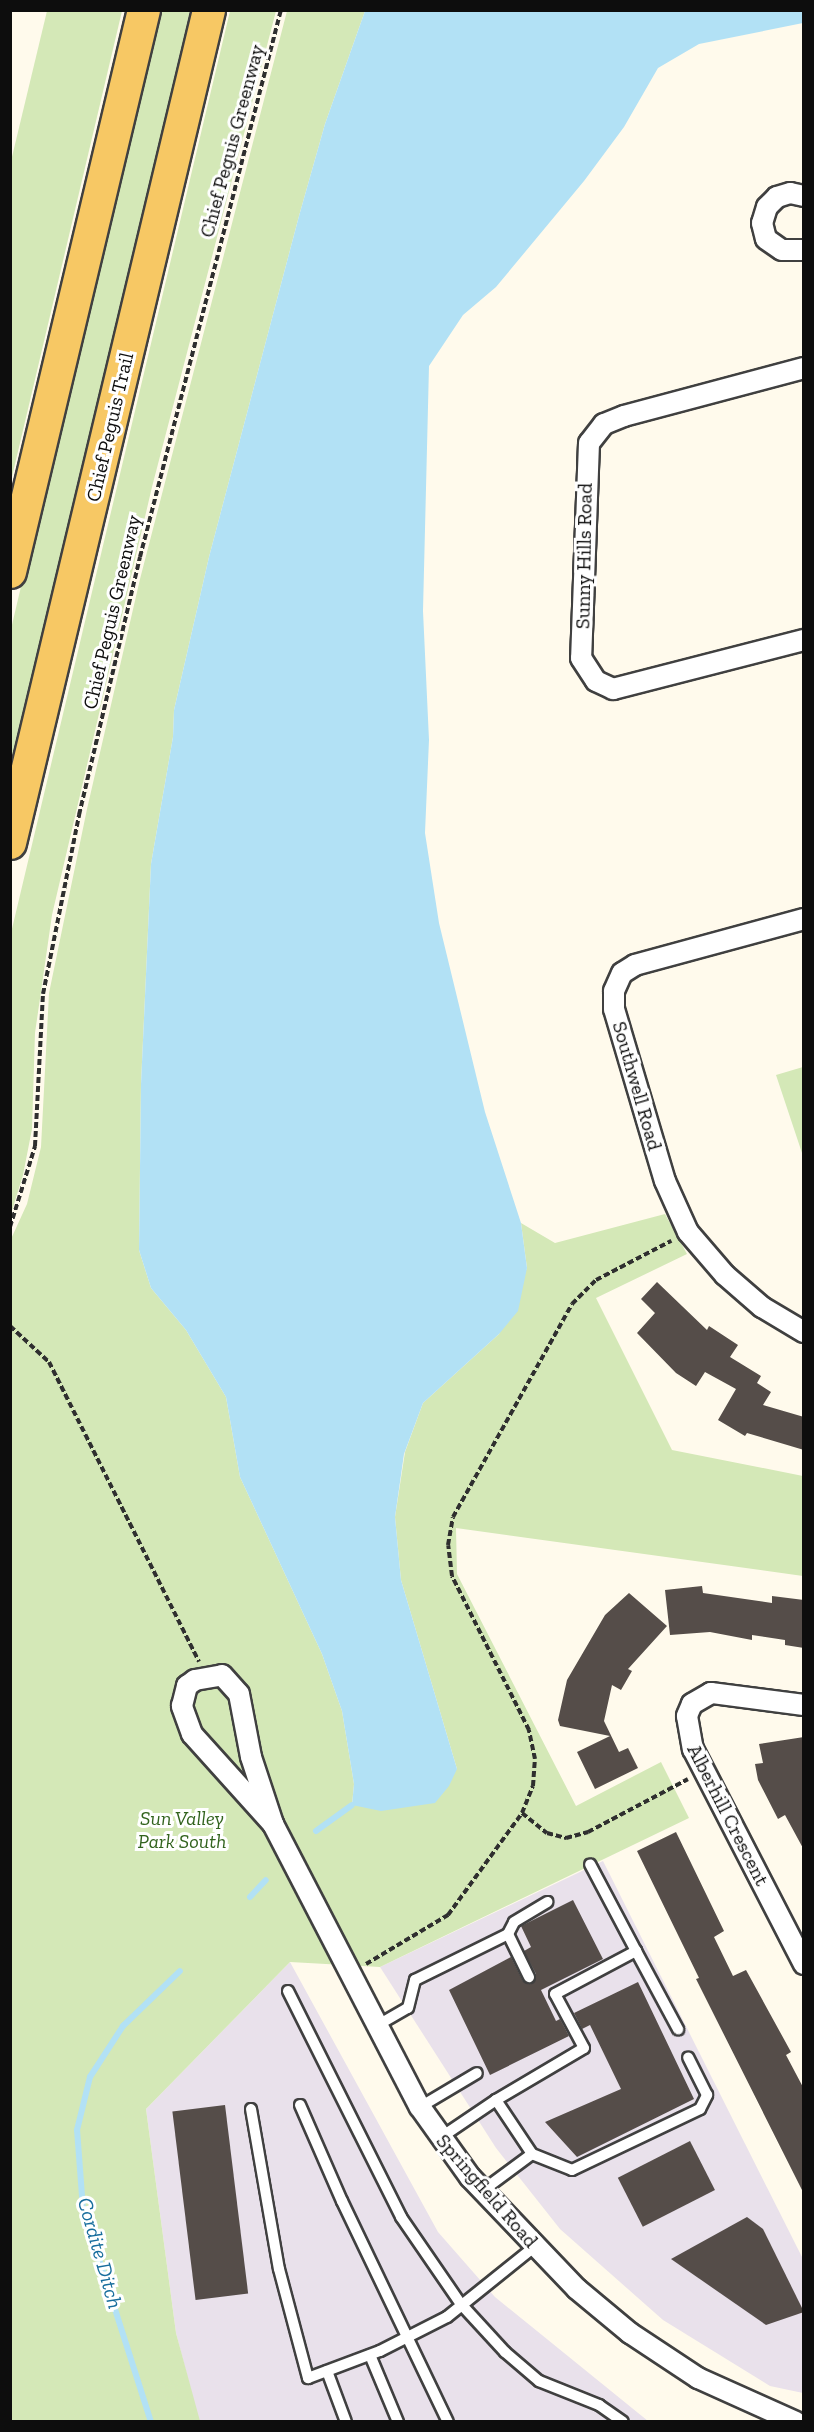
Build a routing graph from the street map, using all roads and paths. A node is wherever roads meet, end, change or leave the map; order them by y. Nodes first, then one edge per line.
1 (144, 10) edge
2 (209, 10) edge
3 (281, 10) edge
4 (804, 196) edge
5 (802, 256) edge
6 (804, 368) edge
7 (10, 572) edge
8 (804, 640) edge
9 (10, 843) edge
10 (804, 919) edge
11 (10, 1227) edge
12 (688, 1232) junction
13 (10, 1326) edge
14 (804, 1332) edge
15 (206, 1675) junction
16 (804, 1705) edge
17 (705, 1771) junction
18 (522, 1813) junction
19 (273, 1824) junction
20 (590, 1864) dead end
21 (547, 1902) dead end
22 (508, 1934) junction
23 (636, 1951) junction
24 (804, 1964) edge
25 (350, 1973) junction
26 (529, 1977) dead end
27 (288, 1991) dead end
28 (378, 2025) junction
29 (678, 2029) dead end
30 (688, 2057) dead end
31 (477, 2073) dead end
32 (496, 2100) junction
33 (300, 2105) dead end
34 (420, 2107) junction
35 (250, 2109) dead end
36 (440, 2138) junction
37 (532, 2154) junction
38 (483, 2191) junction
39 (534, 2247) junction
40 (464, 2307) junction
41 (407, 2339) junction
42 (370, 2355) junction
43 (327, 2371) junction
44 (346, 2421) edge
45 (398, 2421) edge
46 (448, 2421) edge
47 (623, 2421) edge
48 (796, 2421) edge

1 - 7 main road
2 - 9 main road, Chief Peguis Trail
3 - 11 path, Chief Peguis Greenway
4 - 5 street
6 - 8 street, Sunny Hills Road
10 - 12 street, Southwell Road
12 - 14 street, Southwell Road
12 - 18 path
13 - 15 path
15 - 19 street, Springfield Road
15 - 19 street, Springfield Road
16 - 17 street, Alberhill Crescent
17 - 18 path
17 - 24 street, Alberhill Crescent
18 - 25 path
19 - 25 street, Springfield Road
20 - 23 lane
21 - 22 lane
22 - 26 lane
22 - 28 lane
23 - 29 lane
23 - 32 lane
25 - 28 street, Springfield Road
27 - 40 lane
28 - 34 street, Springfield Road
30 - 37 lane
31 - 34 lane
32 - 36 lane
32 - 37 lane
33 - 41 lane
34 - 36 street, Springfield Road
35 - 43 lane
36 - 38 street, Springfield Road
37 - 38 lane
38 - 39 street, Springfield Road
39 - 40 lane
39 - 48 street, Springfield Road
40 - 41 lane
40 - 47 lane
41 - 42 lane
41 - 46 lane
42 - 43 lane
42 - 45 lane
43 - 44 lane

